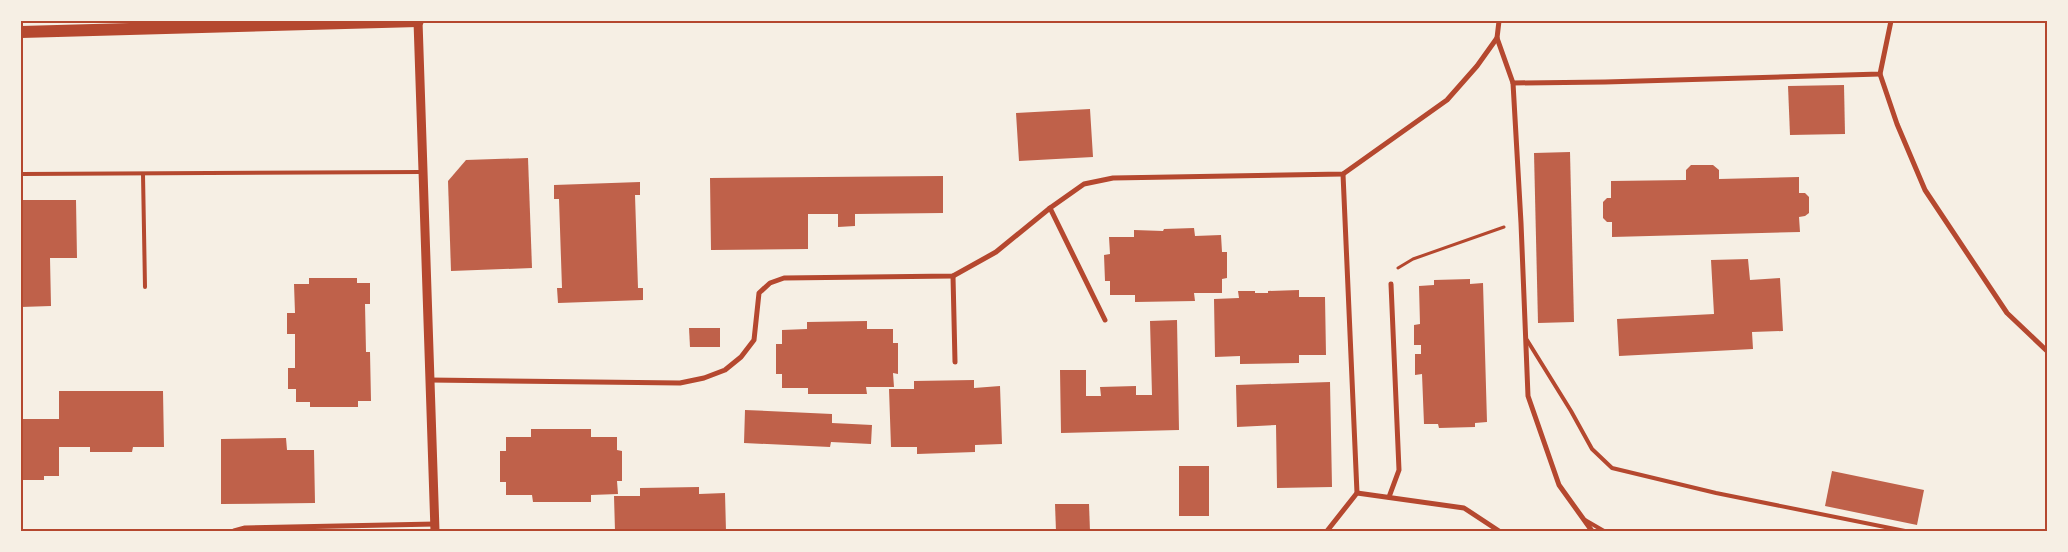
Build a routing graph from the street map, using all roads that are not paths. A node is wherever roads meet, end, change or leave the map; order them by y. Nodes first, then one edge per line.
1 (418, 21) edge
2 (1499, 21) edge
3 (1891, 21) edge
4 (312, 23) edge
5 (21, 32) edge
6 (1497, 38) junction
7 (1880, 74) junction
8 (1512, 83) junction
9 (422, 172) junction
10 (21, 174) edge
11 (143, 174) junction
12 (1343, 174) junction
13 (1050, 208) junction
14 (953, 276) junction
15 (1391, 284) road end
16 (145, 287) dead end
17 (1105, 320) dead end
18 (1525, 338) junction
19 (2047, 351) edge
20 (955, 362) dead end
21 (429, 380) junction
22 (1357, 493) junction
23 (1388, 497) junction
24 (1583, 519) junction
25 (435, 527) edge
26 (234, 531) edge
27 (1327, 531) edge
28 (1499, 531) edge
29 (1592, 531) edge
30 (1604, 531) edge
31 (1905, 531) edge

1 - 4 main road
1 - 9 street
2 - 6 street
3 - 7 street
4 - 5 main road
6 - 8 street
6 - 12 street
7 - 8 street
7 - 19 street
8 - 18 street
9 - 11 lane
9 - 21 street
10 - 11 lane
11 - 16 lane
12 - 13 street
12 - 22 street
13 - 14 street
13 - 17 street
14 - 20 street
14 - 21 street
15 - 23 street
18 - 24 street
18 - 31 lane
21 - 25 street
22 - 23 street
22 - 27 street
23 - 28 street
24 - 29 street
24 - 30 lane
25 - 26 street

